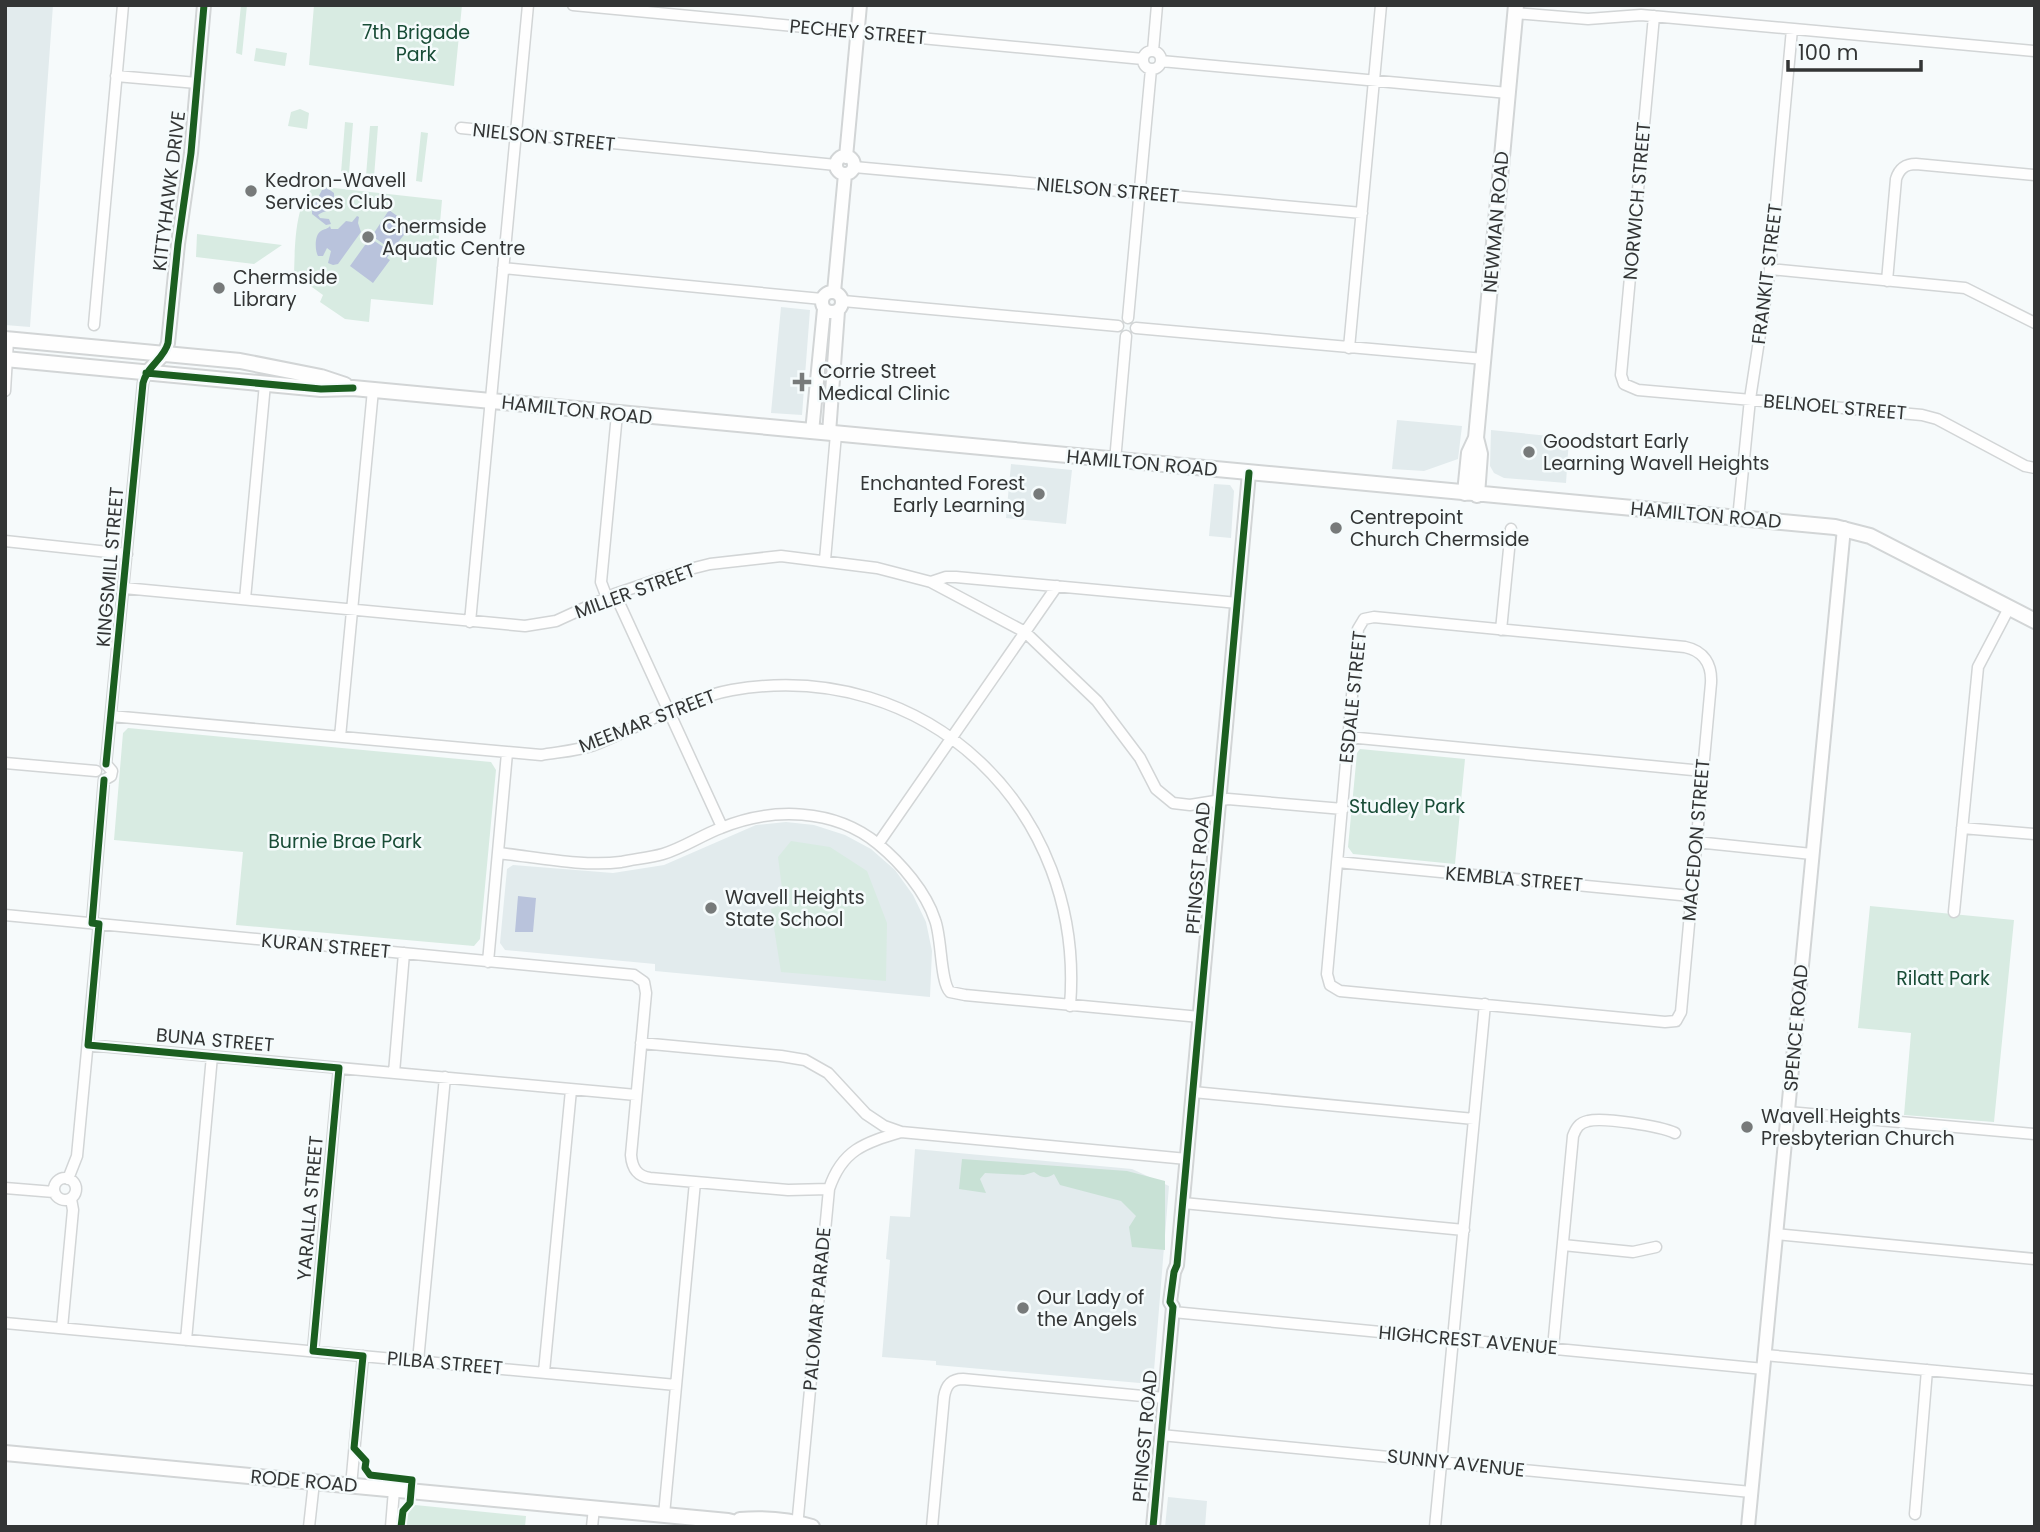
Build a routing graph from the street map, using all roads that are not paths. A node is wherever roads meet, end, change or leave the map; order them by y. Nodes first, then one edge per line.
1 (123, 5) edge
2 (204, 5) edge
3 (528, 5) edge
4 (573, 5) edge
5 (860, 5) edge
6 (1157, 5) edge
7 (1381, 5) edge
8 (1516, 9) edge
9 (1654, 16) junction
10 (1792, 29) junction
11 (858, 32) junction
12 (1153, 51) junction
13 (2035, 51) edge
14 (1143, 59) junction
15 (1161, 61) junction
16 (1151, 69) junction
17 (116, 76) junction
18 (1374, 81) junction
19 (197, 83) junction
20 (1508, 93) junction
21 (461, 128) dead end
22 (516, 135) junction
23 (845, 166) junction
24 (2035, 175) edge
25 (1139, 193) junction
26 (1362, 213) junction
27 (503, 268) junction
28 (1770, 270) junction
29 (1887, 281) junction
30 (832, 302) junction
31 (1128, 318) junction
32 (2035, 323) edge
33 (93, 325) dead end
34 (1118, 326) junction
35 (1136, 328) junction
36 (1126, 336) junction
37 (6, 339) edge
38 (1349, 348) junction
39 (164, 354) junction
40 (6, 359) edge
41 (1484, 359) junction
42 (146, 373) junction
43 (265, 384) junction
44 (1624, 384) joint
45 (353, 388) junction
46 (373, 390) junction
47 (5, 391) edge
48 (1750, 399) junction
49 (491, 401) junction
50 (617, 414) junction
51 (811, 432) junction
52 (833, 434) junction
53 (1115, 461) junction
54 (2035, 468) edge
55 (1249, 473) junction
56 (1471, 494) junction
57 (1738, 519) junction
58 (1844, 528) junction
59 (1511, 529) dead end
60 (5, 541) edge
61 (127, 554) junction
62 (825, 560) junction
63 (931, 582) junction
64 (1057, 586) junction
65 (124, 588) junction
66 (611, 596) junction
67 (245, 599) junction
68 (1238, 603) junction
69 (2009, 608) junction
70 (353, 610) junction
71 (2035, 621) edge
72 (470, 622) junction
73 (1501, 630) junction
74 (1025, 632) junction
75 (669, 711) junction
76 (111, 716) junction
77 (340, 737) junction
78 (1348, 737) junction
79 (951, 738) junction
80 (508, 753) junction
81 (5, 763) edge
82 (106, 764) junction
83 (96, 771) junction
84 (1703, 771) junction
85 (104, 780) junction
86 (1221, 800) junction
87 (1343, 809) junction
88 (722, 827) junction
89 (1962, 828) junction
90 (2035, 834) edge
91 (1696, 842) junction
92 (878, 844) junction
93 (498, 853) junction
94 (1812, 853) junction
95 (1337, 862) junction
96 (1691, 896) junction
97 (1954, 912) dead end
98 (5, 915) edge
99 (95, 923) junction
100 (404, 953) junction
101 (488, 962) junction
102 (1485, 1004) junction
103 (1070, 1006) junction
104 (1200, 1017) junction
105 (641, 1043) junction
106 (88, 1045) junction
107 (212, 1056) junction
108 (339, 1068) junction
109 (394, 1073) junction
110 (444, 1077) junction
111 (571, 1090) junction
112 (1193, 1092) junction
113 (636, 1095) junction
114 (1788, 1111) junction
115 (1474, 1119) junction
116 (901, 1132) junction
117 (1675, 1133) dead end
118 (2035, 1134) edge
119 (1187, 1159) junction
120 (68, 1179) junction
121 (695, 1182) junction
122 (5, 1188) edge
123 (829, 1189) junction
124 (54, 1192) junction
125 (71, 1199) junction
126 (1183, 1203) junction
127 (1464, 1230) junction
128 (1776, 1234) junction
129 (1563, 1245) junction
130 (1656, 1247) dead end
131 (2035, 1259) edge
132 (1173, 1309) junction
133 (5, 1323) edge
134 (62, 1328) junction
135 (1453, 1339) junction
136 (186, 1340) junction
137 (1553, 1348) junction
138 (313, 1351) junction
139 (1765, 1354) junction
140 (362, 1356) junction
141 (418, 1361) junction
142 (1764, 1369) junction
143 (1927, 1370) junction
144 (544, 1372) junction
145 (2035, 1380) edge
146 (676, 1385) junction
147 (1164, 1398) junction
148 (1161, 1434) junction
149 (5, 1453) edge
150 (1441, 1461) junction
151 (314, 1482) junction
152 (351, 1486) junction
153 (394, 1490) junction
154 (1751, 1492) junction
155 (594, 1508) junction
156 (1915, 1514) dead end
157 (664, 1515) junction
158 (754, 1524) edge
159 (802, 1525) edge
160 (309, 1527) edge
161 (391, 1527) edge
162 (592, 1527) edge
163 (932, 1527) edge
164 (1153, 1527) edge
165 (1435, 1527) edge
166 (1748, 1527) edge

1 - 17 street
2 - 19 street, KITTYHAWK DRIVE
3 - 22 street
4 - 11 street, PECHEY STREET
5 - 11 street
6 - 12 street
7 - 18 street
8 - 9 street
8 - 20 main road, NEWMAN ROAD
9 - 10 street
9 - 44 street, NORWICH STREET
10 - 13 street
10 - 28 street, FRANKIT STREET
11 - 14 street, PECHEY STREET
11 - 23 street
12 - 14 street
12 - 15 street
14 - 16 street
15 - 16 street
15 - 18 street
16 - 25 street
17 - 19 street
17 - 33 street
18 - 20 street
18 - 26 street
19 - 39 street, KITTYHAWK DRIVE
20 - 41 main road, NEWMAN ROAD
21 - 22 street, NIELSON STREET
22 - 23 street, NIELSON STREET
22 - 27 street
23 - 25 street, NIELSON STREET
23 - 30 street
24 - 29 street
25 - 26 street, NIELSON STREET
25 - 31 street
26 - 38 street
27 - 30 street
27 - 49 street
28 - 29 street
28 - 48 street, FRANKIT STREET
29 - 32 street
30 - 34 street
30 - 51 street
30 - 52 street
31 - 34 street
31 - 35 street
34 - 36 street
35 - 36 street
35 - 38 street
36 - 53 street
37 - 39 main road, HAMILTON ROAD
37 - 40 street
38 - 41 street
39 - 42 street
39 - 45 main road, HAMILTON ROAD
40 - 42 main road, HAMILTON ROAD
40 - 47 street
41 - 56 main road, NEWMAN ROAD
42 - 43 main road, HAMILTON ROAD
42 - 61 street, KINGSMILL STREET
43 - 45 main road, HAMILTON ROAD
43 - 67 street
44 - 48 street, BELNOEL STREET
45 - 46 main road, HAMILTON ROAD
46 - 49 main road, HAMILTON ROAD
46 - 70 street
48 - 54 street, BELNOEL STREET
48 - 57 street, FRANKIT STREET
49 - 50 main road, HAMILTON ROAD
49 - 72 street
50 - 51 main road, HAMILTON ROAD
50 - 66 street
51 - 52 main road, HAMILTON ROAD
52 - 53 main road, HAMILTON ROAD
52 - 62 street
53 - 55 main road, HAMILTON ROAD
55 - 56 main road, HAMILTON ROAD
55 - 68 street, PFINGST ROAD
56 - 57 main road, HAMILTON ROAD
57 - 58 main road, HAMILTON ROAD
58 - 69 main road, HAMILTON ROAD
58 - 94 street, SPENCE ROAD
59 - 73 street
60 - 61 street
61 - 65 street, KINGSMILL STREET
62 - 63 street, MILLER STREET
62 - 66 street, MILLER STREET
63 - 64 street
63 - 74 street, MILLER STREET
64 - 68 street
64 - 74 street
65 - 67 street, MILLER STREET
65 - 76 street, KINGSMILL STREET
66 - 72 street, MILLER STREET
66 - 75 street
67 - 70 street, MILLER STREET
68 - 86 street, PFINGST ROAD
69 - 71 main road, HAMILTON ROAD
69 - 89 street
70 - 72 street, MILLER STREET
70 - 77 street
73 - 78 street, ESDALE STREET
73 - 84 street, MACEDON STREET
74 - 79 street
74 - 86 street, MILLER STREET
75 - 79 street, MEEMAR STREET
75 - 80 street, MEEMAR STREET
75 - 88 street
76 - 77 street, MEEMAR STREET
76 - 82 street, KINGSMILL STREET
77 - 80 street, MEEMAR STREET
78 - 84 street
78 - 87 street, ESDALE STREET
79 - 92 street
79 - 103 street, MEEMAR STREET
80 - 93 street
81 - 83 street
82 - 83 street
82 - 85 street
83 - 85 street
84 - 91 street, MACEDON STREET
85 - 99 street
86 - 87 street, MILLER STREET
86 - 104 street, PFINGST ROAD
87 - 95 street, ESDALE STREET
88 - 92 street
88 - 93 street
89 - 90 street
89 - 97 street
91 - 94 street
91 - 96 street, MACEDON STREET
92 - 103 street
93 - 101 street
94 - 114 street, SPENCE ROAD
95 - 96 street, KEMBLA STREET
95 - 102 street, ESDALE STREET
96 - 102 street, MACEDON STREET
98 - 99 street, KURAN STREET
99 - 100 street, KURAN STREET
99 - 106 street
100 - 101 street, KURAN STREET
100 - 109 street
101 - 105 street, KURAN STREET
102 - 115 street
103 - 104 street
104 - 112 street, PFINGST ROAD
105 - 113 street
105 - 116 street
106 - 107 street, BUNA STREET
106 - 120 street
107 - 108 street, BUNA STREET
107 - 136 street
108 - 109 street, BUNA STREET
108 - 138 street, YARALLA STREET
109 - 110 street, BUNA STREET
110 - 111 street, BUNA STREET
110 - 141 street
111 - 113 street, BUNA STREET
111 - 144 street
112 - 115 street
112 - 119 street, PFINGST ROAD
113 - 121 street
114 - 118 street
114 - 128 street, SPENCE ROAD
115 - 127 street
116 - 119 street
116 - 123 street, PALOMAR PARADE
117 - 129 street
119 - 126 street, PFINGST ROAD
120 - 124 street
120 - 125 street
121 - 123 street
121 - 146 street
122 - 124 street
123 - 159 street, PALOMAR PARADE
124 - 125 street
125 - 134 street
126 - 127 street
126 - 132 street, PFINGST ROAD
127 - 135 street
128 - 131 street
128 - 139 street, SPENCE ROAD
129 - 130 street
129 - 137 street
132 - 135 street, HIGHCREST AVENUE
132 - 147 street, PFINGST ROAD
133 - 134 street, PILBA STREET
134 - 136 street, PILBA STREET
135 - 137 street, HIGHCREST AVENUE
135 - 150 street
136 - 138 street, PILBA STREET
137 - 142 street, HIGHCREST AVENUE
138 - 140 street, PILBA STREET
139 - 142 street, SPENCE ROAD
139 - 143 street
140 - 141 street, PILBA STREET
140 - 152 street
141 - 144 street, PILBA STREET
142 - 154 street, SPENCE ROAD
143 - 145 street
143 - 156 street
144 - 146 street, PILBA STREET
146 - 157 street
147 - 148 street, PFINGST ROAD
147 - 163 street
148 - 150 street, SUNNY AVENUE
148 - 164 street, PFINGST ROAD
149 - 151 main road, RODE ROAD
150 - 154 street, SUNNY AVENUE
150 - 165 street
151 - 152 main road, RODE ROAD
151 - 160 street
152 - 153 main road, RODE ROAD
153 - 155 main road, RODE ROAD
153 - 161 street
154 - 166 street, SPENCE ROAD
155 - 157 main road, RODE ROAD
155 - 162 street
157 - 158 main road, RODE ROAD
158 - 159 main road, RODE ROAD

